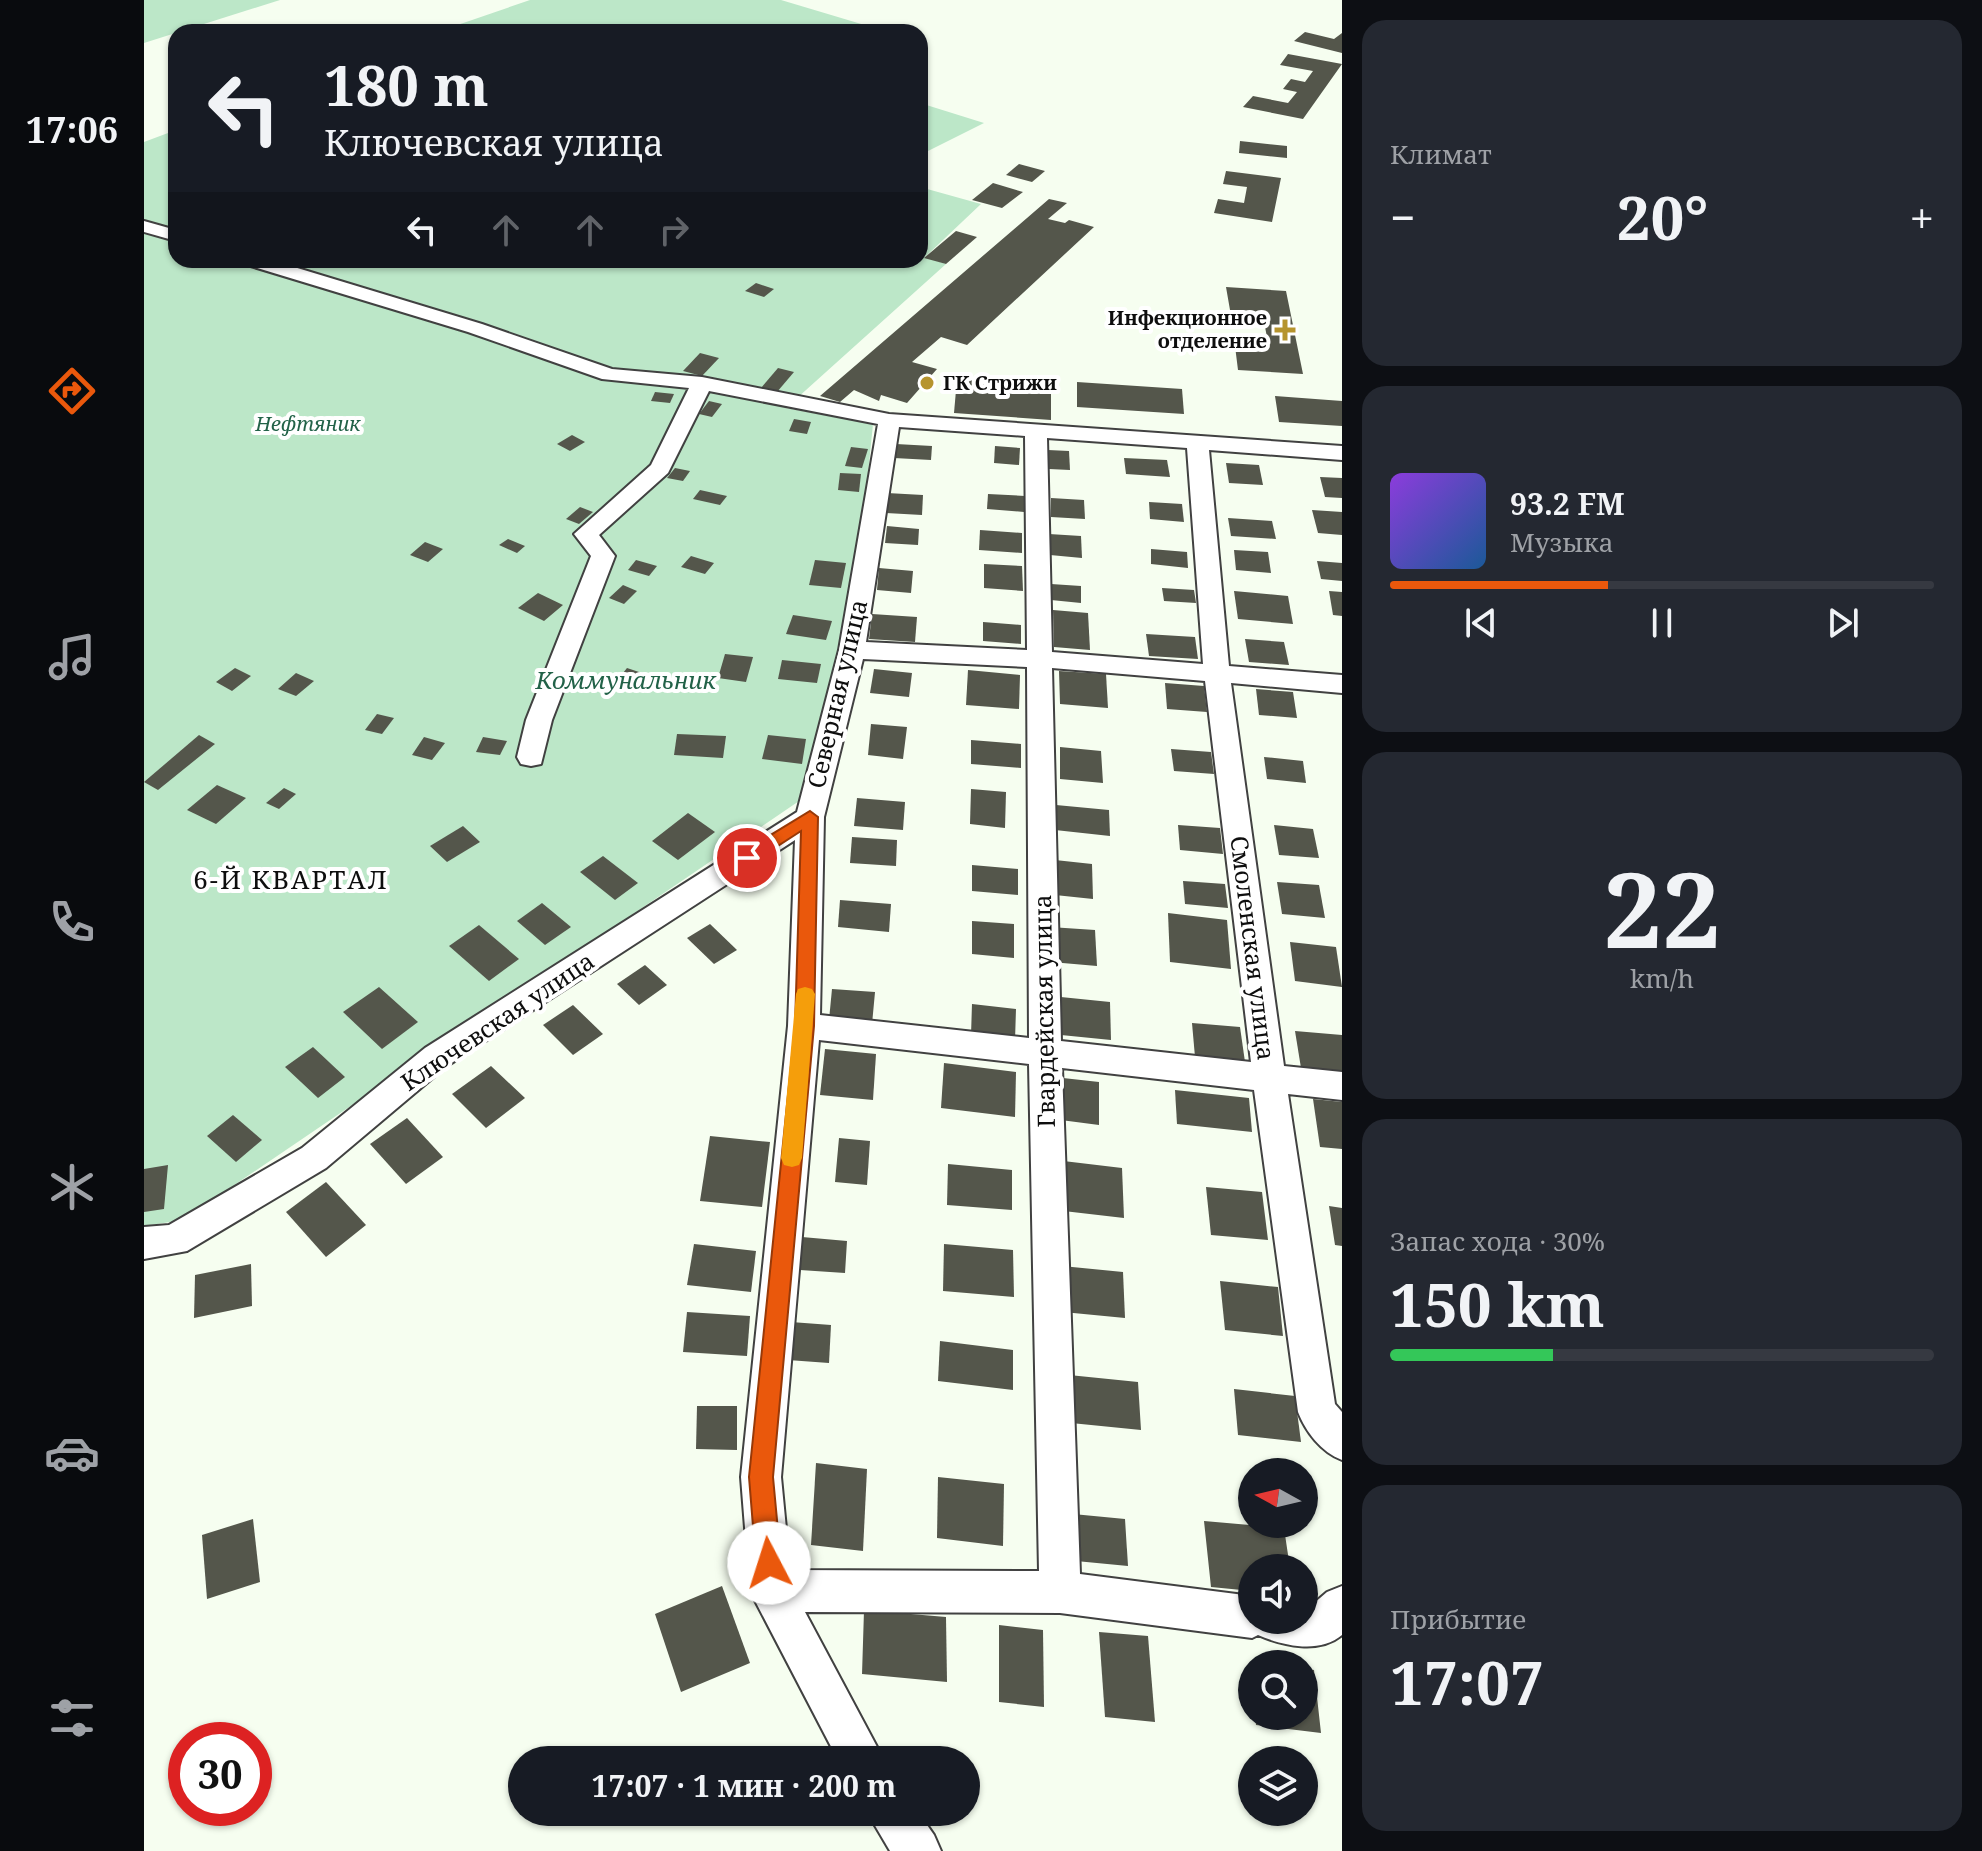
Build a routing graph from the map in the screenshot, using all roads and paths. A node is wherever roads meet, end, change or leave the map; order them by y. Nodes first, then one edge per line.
1 (144, 226) edge
2 (168, 234) edge
3 (277, 268) edge
4 (702, 383) junction
5 (889, 420) junction
6 (1036, 430) junction
7 (1198, 445) junction
8 (1342, 453) edge
9 (852, 650) junction
10 (1041, 659) junction
11 (1217, 674) junction
12 (1342, 684) edge
13 (531, 757) dead end
14 (810, 817) junction
15 (804, 1026) junction
16 (1045, 1053) junction
17 (1269, 1079) junction
18 (1342, 1086) edge
19 (144, 1243) edge
20 (1342, 1441) edge
21 (771, 1591) junction
22 (1060, 1592) junction
23 (1342, 1607) edge
24 (1238, 1615) edge
25 (1318, 1626) edge
26 (854, 1746) edge
27 (900, 1826) edge
28 (918, 1851) edge

1 - 2 street
3 - 4 street
4 - 5 street
4 - 13 street
5 - 6 street
5 - 9 street, Северная улица
6 - 7 street
6 - 10 street, Гвардейская улица
7 - 8 street
7 - 11 street, Смоленская улица
9 - 10 street
9 - 14 street, Северная улица
10 - 11 street
10 - 16 street, Гвардейская улица
11 - 12 street
11 - 17 street, Смоленская улица
14 - 15 street, Северная улица
14 - 19 street, Ключевская улица
15 - 16 street
15 - 21 street, Северная улица
16 - 17 street
16 - 22 street, Гвардейская улица
17 - 18 street
17 - 20 street, Смоленская улица
21 - 22 street
21 - 26 street, Северная улица
22 - 24 street
23 - 25 street
27 - 28 street

